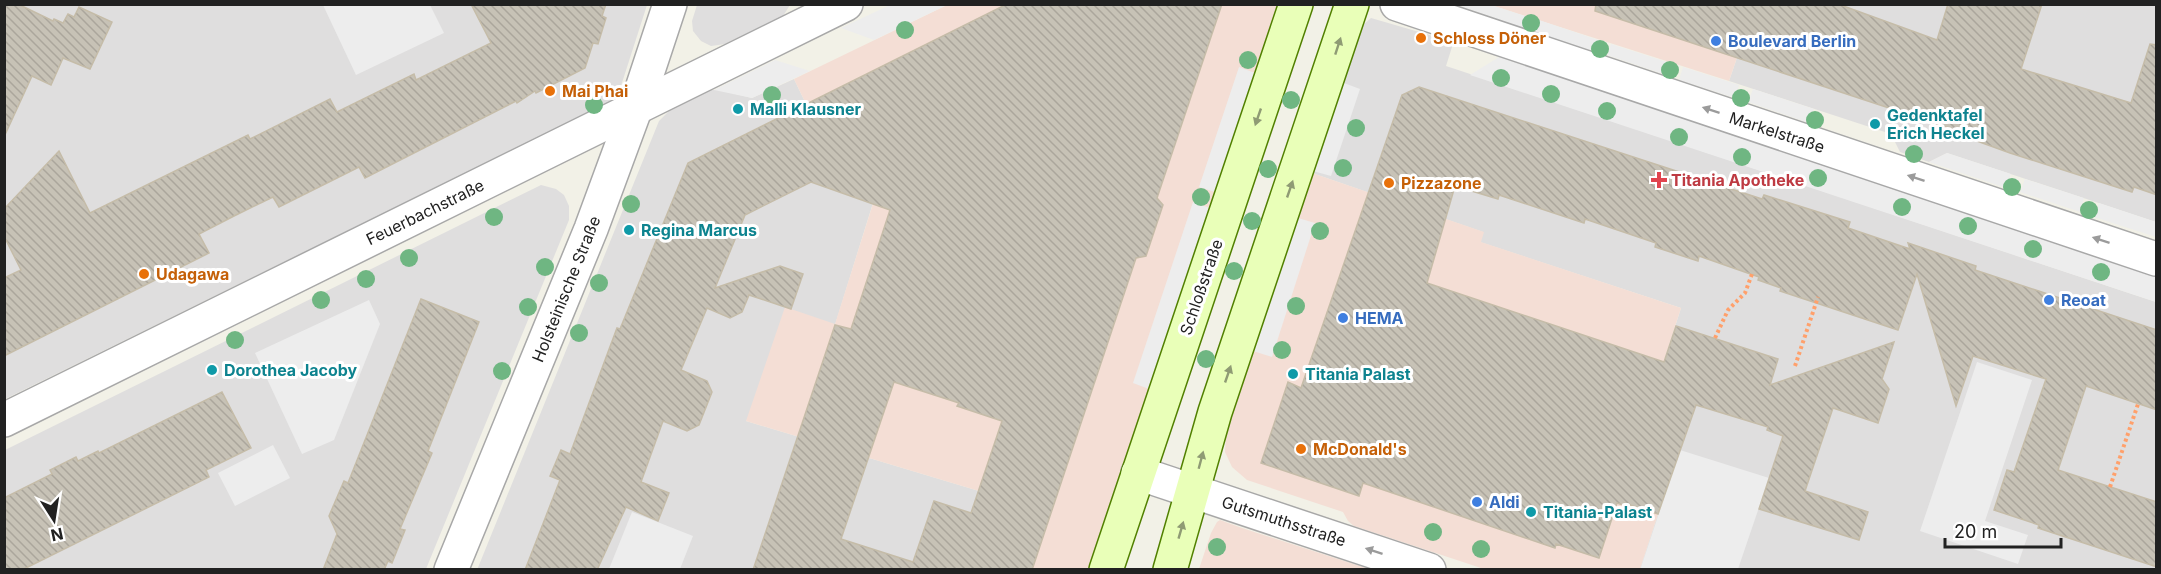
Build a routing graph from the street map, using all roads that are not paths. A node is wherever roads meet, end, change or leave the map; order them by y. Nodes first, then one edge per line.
1 (670, 4) edge
2 (846, 4) edge
3 (1296, 4) edge
4 (1352, 4) edge
5 (1397, 4) edge
6 (636, 107) junction
7 (2157, 259) edge
8 (4, 420) edge
9 (1138, 473) junction
10 (1192, 491) junction
11 (451, 570) edge
12 (1106, 570) edge
13 (1170, 570) edge
14 (1429, 570) edge

1 - 6 street, Holsteinische Straße
2 - 6 street, Feuerbachstraße
3 -> 9 street, Schloßstraße
10 -> 4 street
7 -> 5 street, Markelstraße
6 - 8 street, Feuerbachstraße
6 - 11 street, Holsteinische Straße
9 - 10 street, Gutsmuthsstraße
9 - 12 street, Schloßstraße
13 -> 10 street
14 -> 10 street, Gutsmuthsstraße

